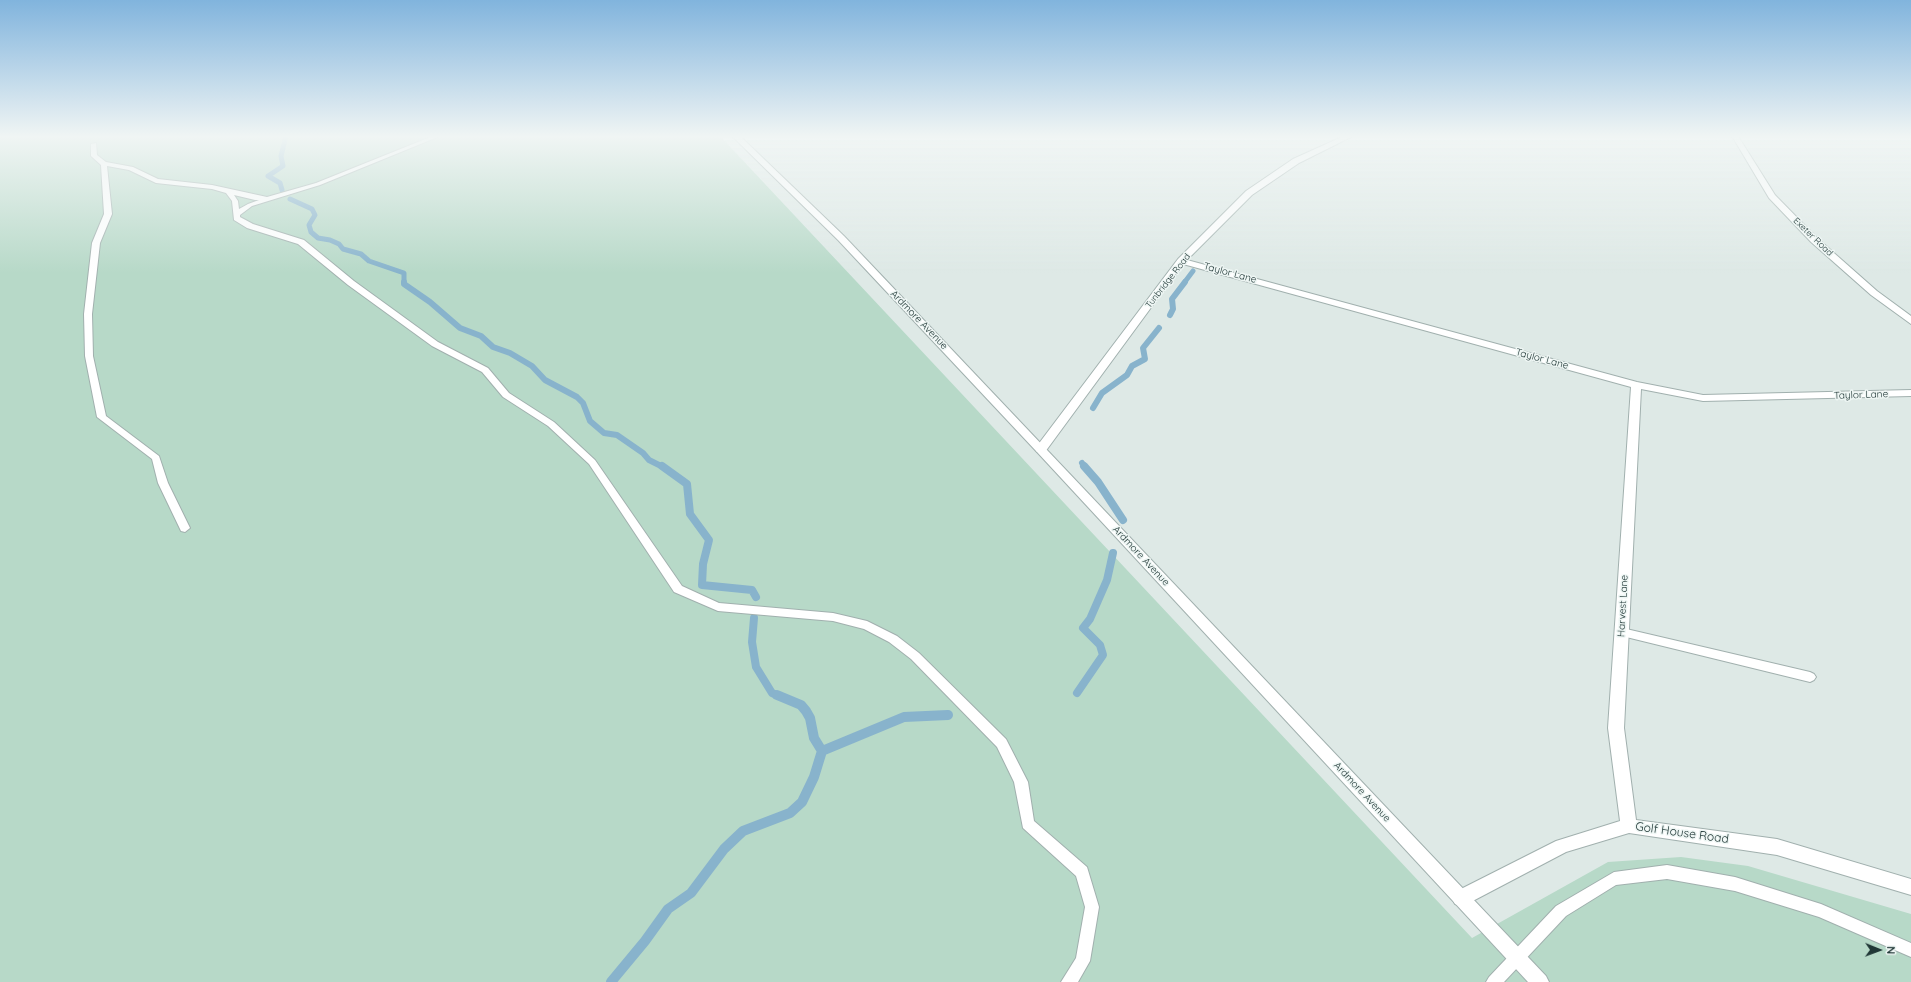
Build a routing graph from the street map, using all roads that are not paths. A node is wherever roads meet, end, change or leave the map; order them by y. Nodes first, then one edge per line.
1 (105, 182) edge
2 (163, 182) edge
3 (323, 182) edge
4 (783, 182) edge
5 (1265, 182) edge
6 (1763, 182) edge
7 (230, 192) junction
8 (272, 197) junction
9 (236, 214) junction
10 (1181, 261) junction
11 (1911, 321) edge
12 (1636, 385) junction
13 (1911, 394) edge
14 (1041, 449) junction
15 (185, 528) dead end
16 (1622, 632) junction
17 (1810, 677) dead end
18 (1629, 826) junction
19 (1911, 887) edge
20 (1461, 898) junction
21 (1911, 950) edge
22 (1518, 958) junction
23 (1069, 982) edge
24 (1494, 982) edge
25 (1540, 982) edge

1 - 15 lane
2 - 7 lane
3 - 8 lane
4 - 14 street, Ardmore Avenue
5 - 10 street, Tunbridge Road
6 - 11 street, Exeter Road
7 - 8 lane
7 - 9 lane
8 - 9 lane
9 - 23 lane
10 - 12 street, Taylor Lane
10 - 14 street, Tunbridge Road
12 - 13 street, Taylor Lane
12 - 16 street, Harvest Lane
14 - 20 street, Ardmore Avenue
16 - 17 lane
16 - 18 street, Harvest Lane
18 - 19 street, Golf House Road
18 - 20 street, Golf House Road
20 - 22 street, Ardmore Avenue
21 - 22 lane
22 - 24 lane
22 - 25 street, Ardmore Avenue

